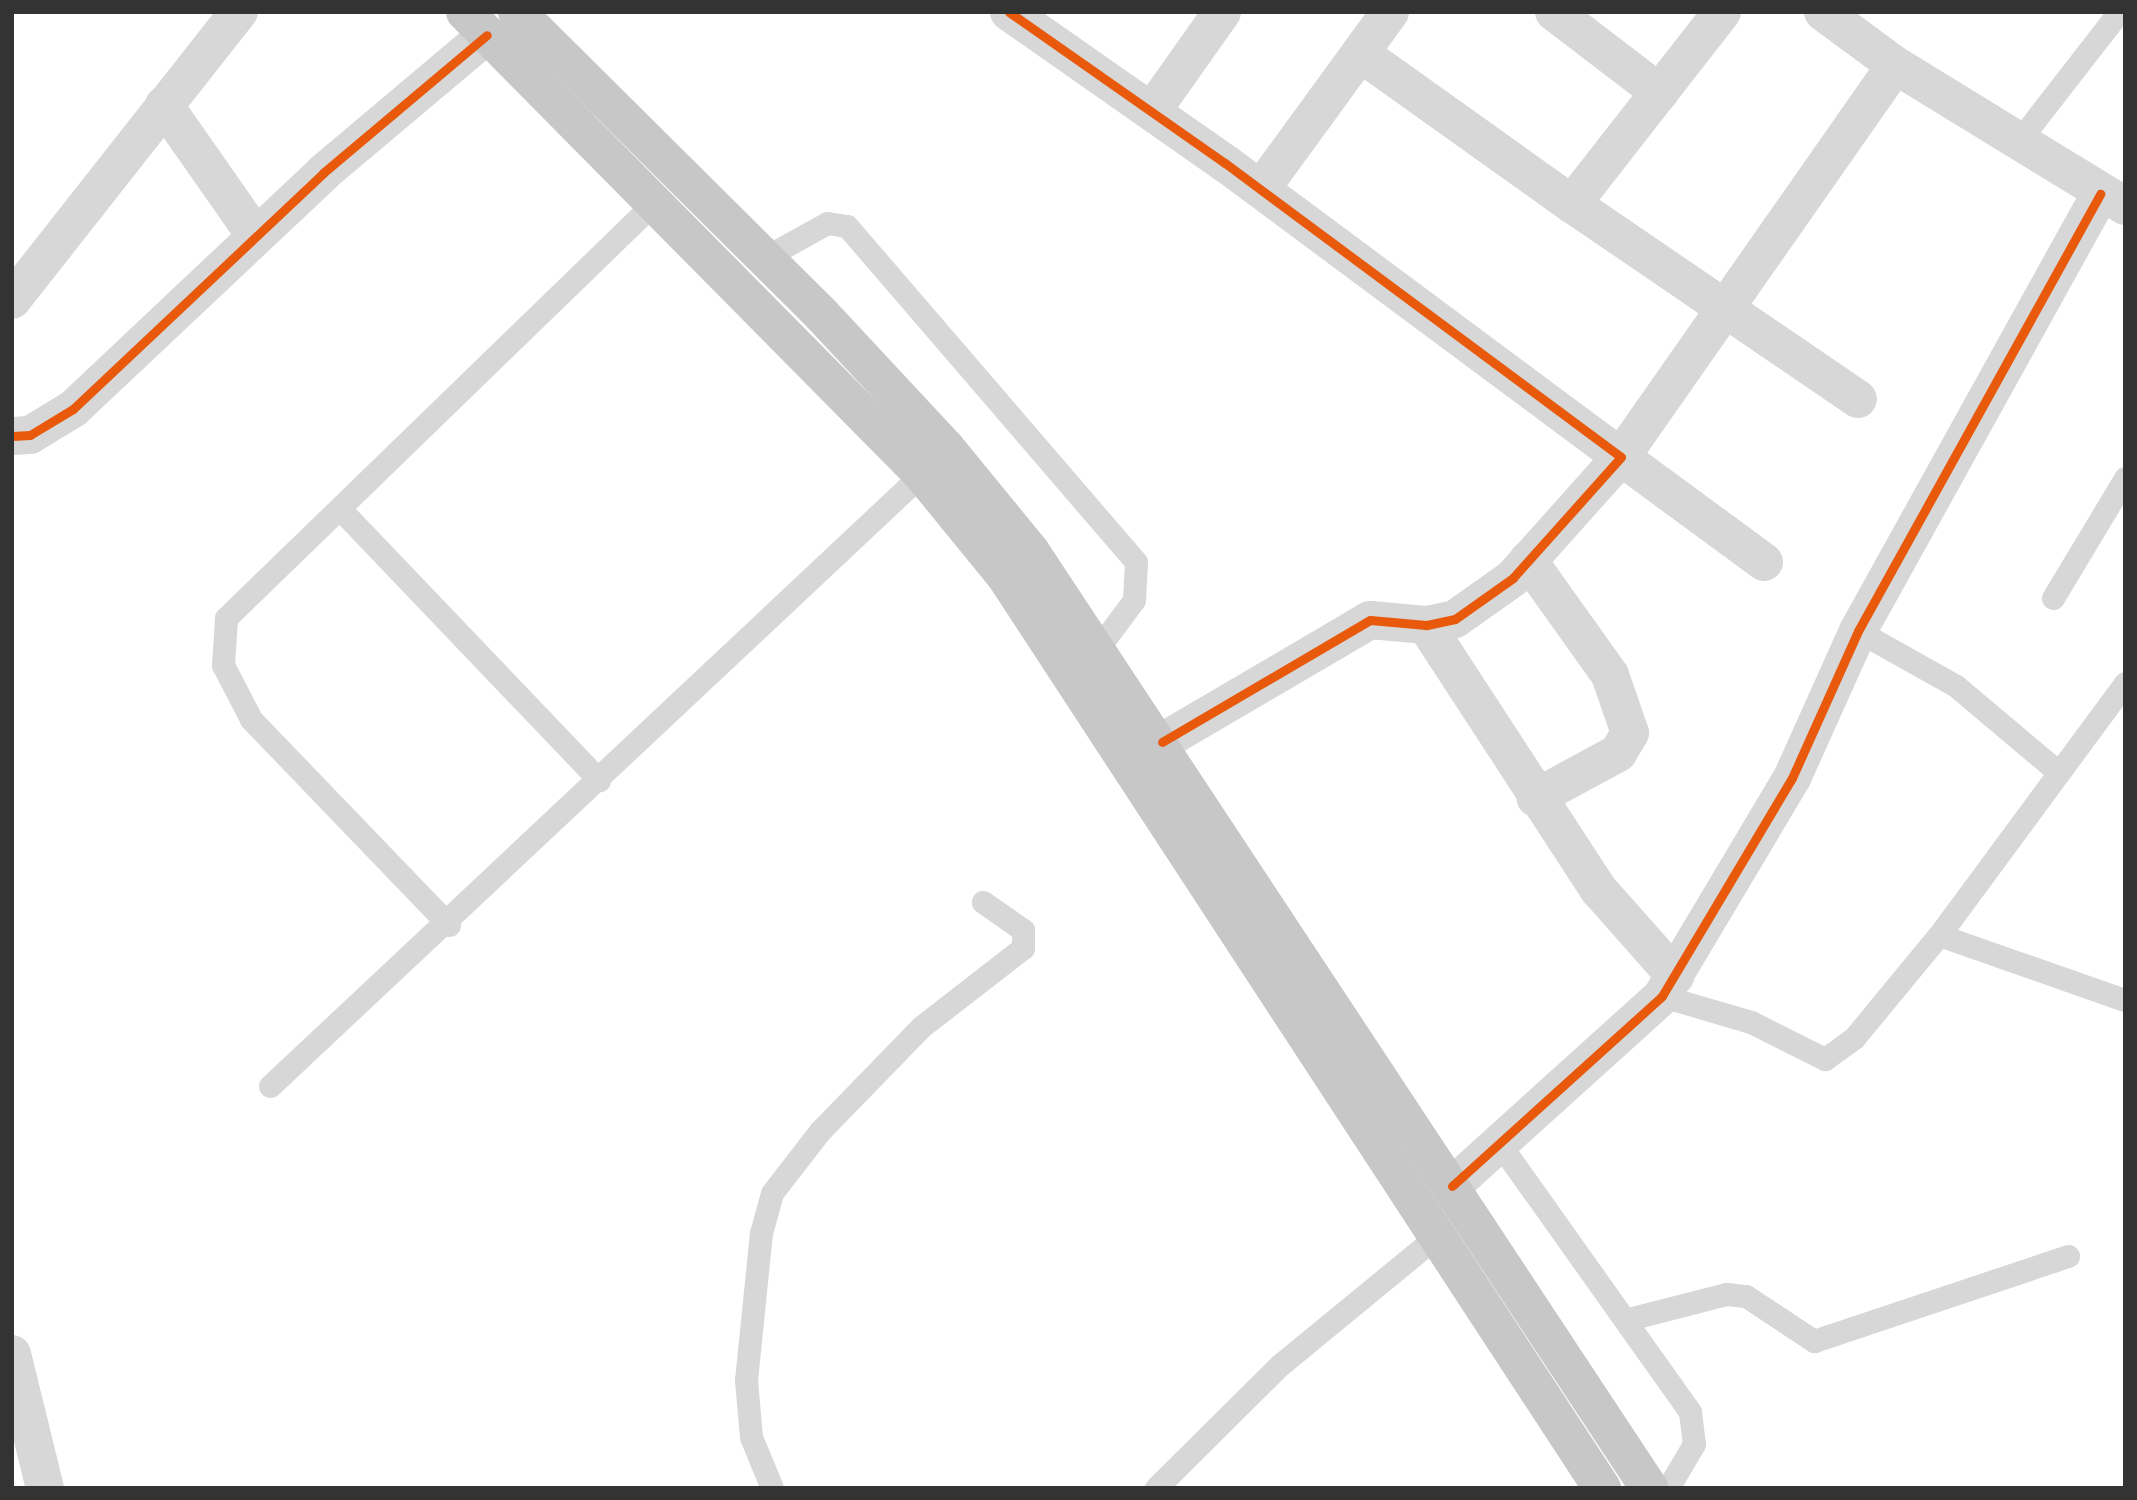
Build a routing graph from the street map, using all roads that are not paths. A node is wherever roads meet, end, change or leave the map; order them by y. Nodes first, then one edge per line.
1 (239, 12) edge
2 (517, 12) edge
3 (1009, 12) edge
4 (1222, 12) edge
5 (1390, 12) edge
6 (1553, 12) edge
7 (1722, 12) edge
8 (1823, 12) edge
9 (2119, 12) edge
10 (476, 24) edge
11 (1360, 53) junction
12 (1895, 65) junction
13 (1660, 93) junction
14 (164, 105) junction
15 (1152, 111) junction
16 (2018, 142) junction
17 (1261, 189) junction
18 (2112, 200) edge
19 (654, 203) junction
20 (1572, 204) junction
21 (255, 235) junction
22 (766, 257) junction
23 (12, 300) edge
24 (1727, 305) junction
25 (1858, 399) dead end
26 (12, 436) edge
27 (1620, 457) junction
28 (922, 474) junction
29 (2125, 478) edge
30 (343, 512) junction
31 (1528, 560) junction
32 (1764, 562) dead end
33 (2053, 598) dead end
34 (1426, 625) junction
35 (1858, 631) junction
36 (1099, 647) junction
37 (2125, 683) edge
38 (1162, 742) junction
39 (2057, 771) junction
40 (599, 780) junction
41 (1535, 798) junction
42 (983, 902) dead end
43 (449, 925) junction
44 (1940, 935) junction
45 (1669, 986) junction
46 (2125, 1000) edge
47 (270, 1086) dead end
48 (1499, 1143) junction
49 (1451, 1186) junction
50 (1437, 1235) junction
51 (2068, 1256) dead end
52 (1625, 1320) junction
53 (12, 1354) edge
54 (12, 1418) edge
55 (41, 1478) edge
56 (772, 1488) edge
57 (1156, 1488) edge
58 (1602, 1488) edge
59 (1649, 1488) edge
60 (1668, 1488) edge

1 - 14 street
2 - 22 highway
3 - 15 street
4 - 15 street
5 - 11 street
6 - 13 street
7 - 13 street
8 - 12 street
9 - 16 lane
10 - 19 highway
10 - 21 street
11 - 17 street
11 - 20 street
12 - 16 street
12 - 24 street
13 - 20 street
14 - 21 street
14 - 23 street
15 - 17 street
16 - 18 street
17 - 27 street
18 - 35 street
19 - 28 highway
19 - 30 lane
20 - 24 street
21 - 26 street
22 - 36 highway
22 - 36 lane
24 - 25 street
24 - 27 street
27 - 31 street
27 - 32 street
28 - 40 lane
28 - 50 highway
29 - 33 lane
30 - 40 lane
30 - 43 lane
31 - 34 street
31 - 41 street
34 - 38 street
34 - 41 street
35 - 39 lane
35 - 45 street
36 - 38 highway
37 - 39 lane
38 - 49 highway
39 - 44 lane
40 - 43 lane
41 - 45 street
42 - 56 lane
43 - 47 lane
44 - 45 lane
44 - 46 lane
45 - 48 street
48 - 49 street
48 - 52 lane
49 - 59 highway
50 - 57 lane
50 - 58 highway
51 - 52 lane
52 - 60 lane
53 - 55 street
54 - 55 lane

